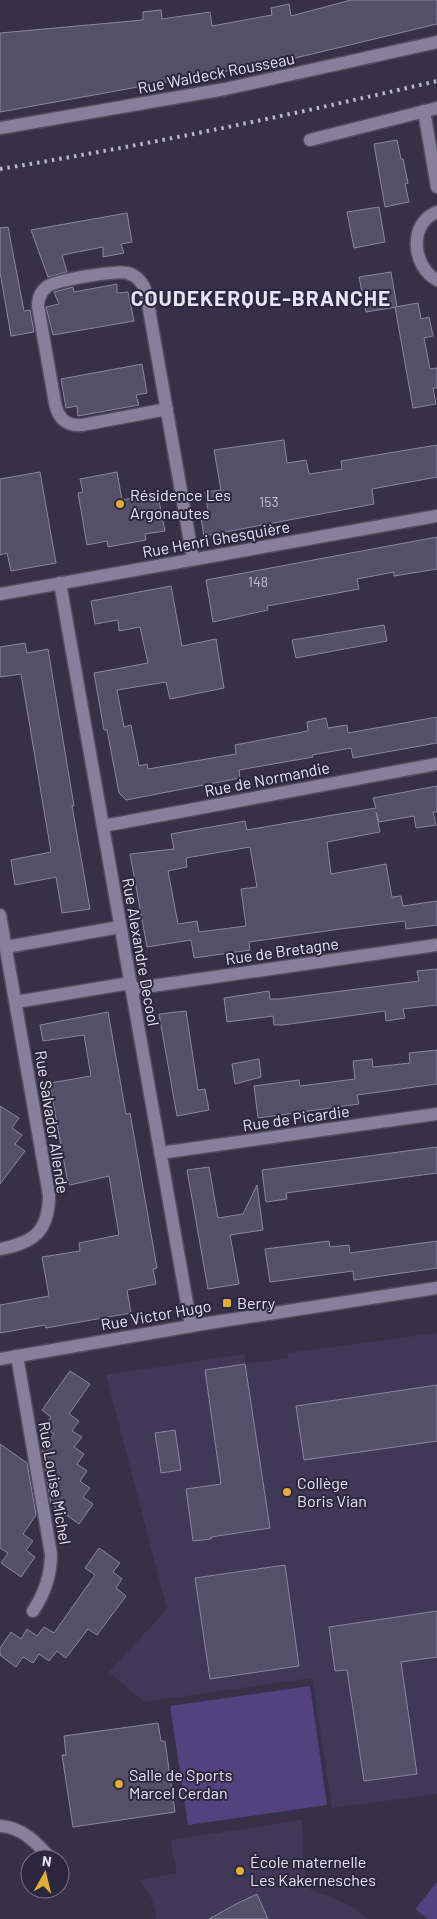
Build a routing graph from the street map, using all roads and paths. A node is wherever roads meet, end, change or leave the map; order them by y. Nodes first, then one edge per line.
1 (437, 42) edge
2 (437, 108) edge
3 (424, 112) junction
4 (0, 128) edge
5 (310, 140) dead end
6 (437, 187) edge
7 (437, 212) edge
8 (437, 280) edge
9 (167, 409) junction
10 (437, 516) edge
11 (193, 560) junction
12 (60, 583) junction
13 (0, 594) edge
14 (437, 764) edge
15 (103, 826) junction
16 (0, 914) edge
17 (120, 927) junction
18 (437, 945) edge
19 (6, 947) junction
20 (131, 986) junction
21 (16, 1002) junction
22 (437, 1114) edge
23 (160, 1153) junction
24 (0, 1249) edge
25 (437, 1288) edge
26 (190, 1326) junction
27 (16, 1356) junction
28 (0, 1359) edge
29 (33, 1611) dead end
30 (0, 1826) edge
31 (40, 1849) edge

1 - 4 street, Rue Waldeck Rousseau
2 - 3 street
3 - 5 street
3 - 6 street
7 - 8 street
9 - 9 street
9 - 11 street
10 - 11 street, Rue Henri Ghesquière
11 - 12 street, Rue Henri Ghesquière
12 - 13 street, Rue Henri Ghesquière
12 - 15 street, Rue Alexandre Decool
14 - 15 street, Rue de Normandie
15 - 17 street, Rue Alexandre Decool
16 - 19 street, Rue Salvador Allende
17 - 19 street
17 - 20 street, Rue Alexandre Decool
18 - 20 street, Rue de Bretagne
19 - 21 street, Rue Salvador Allende
20 - 21 street
20 - 23 street, Rue Alexandre Decool
21 - 24 street, Rue Salvador Allende
22 - 23 street, Rue de Picardie
23 - 26 street, Rue Alexandre Decool
25 - 26 street, Rue Victor Hugo
26 - 27 street, Rue Victor Hugo
27 - 28 street, Rue Victor Hugo
27 - 29 street, Rue Louise Michel
30 - 31 street

